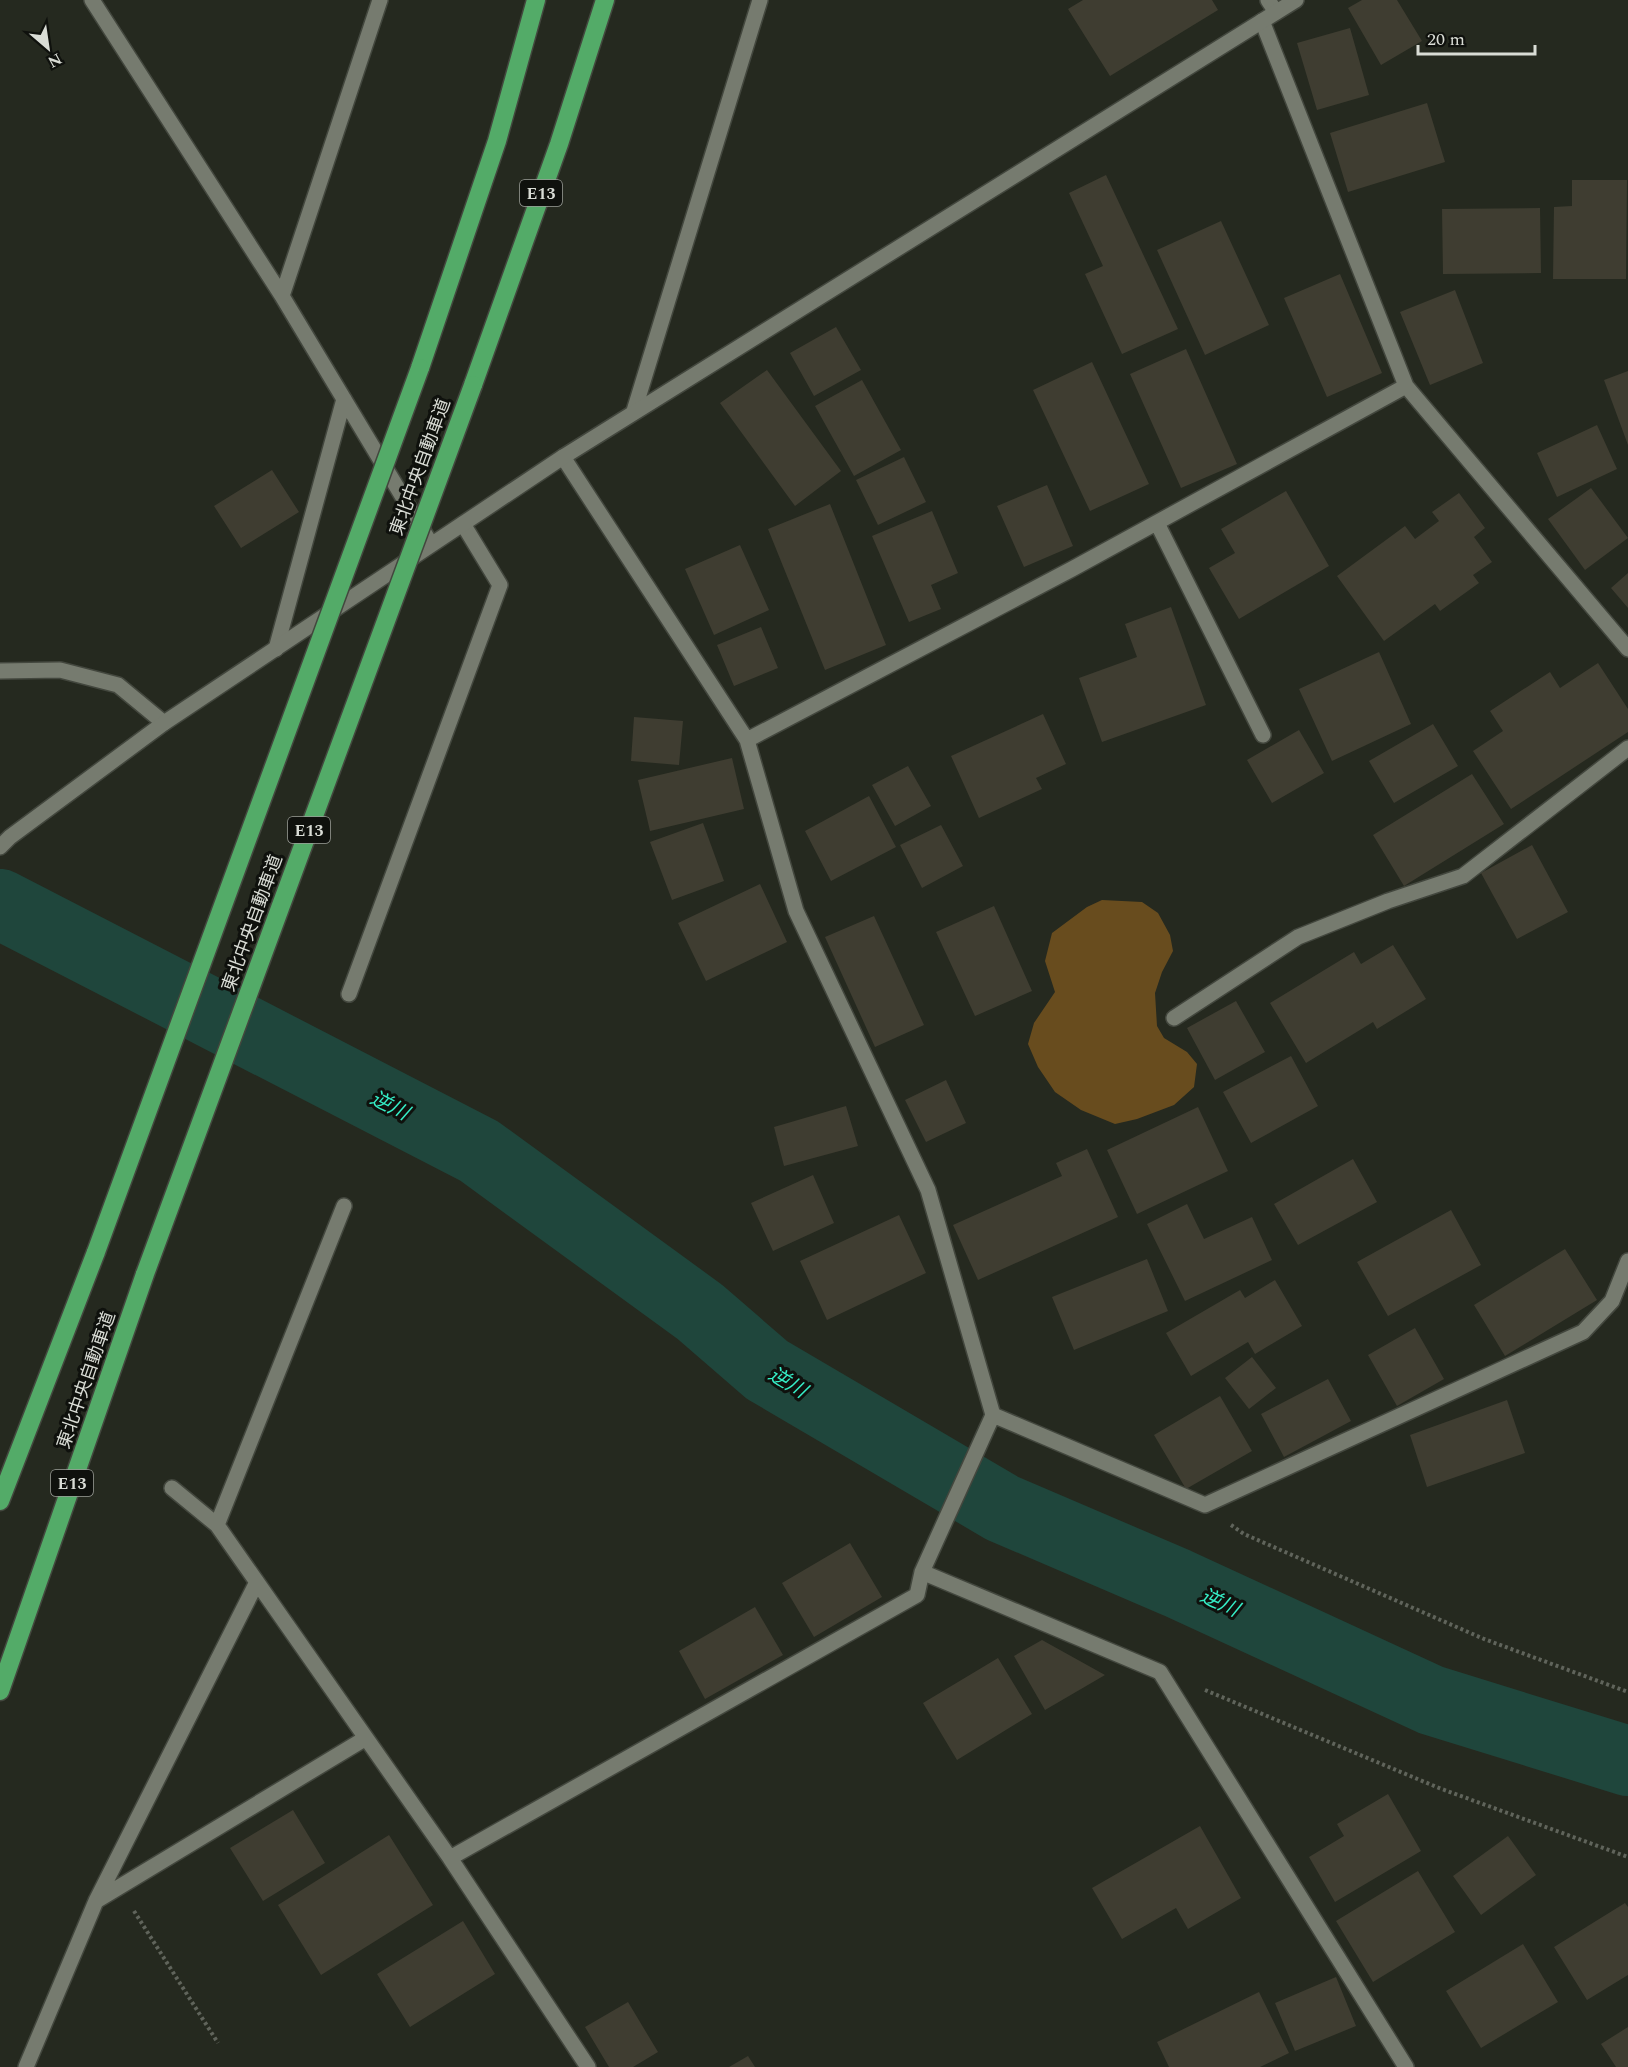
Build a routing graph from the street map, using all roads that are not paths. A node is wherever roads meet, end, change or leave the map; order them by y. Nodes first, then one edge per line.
1 (92, 0) edge
2 (380, 0) edge
3 (536, 0) edge
4 (605, 0) edge
5 (760, 0) edge
6 (1296, 0) edge
7 (1272, 6) edge
8 (1262, 21) junction
9 (282, 296) junction
10 (1406, 386) junction
11 (344, 399) junction
12 (634, 411) junction
13 (563, 457) junction
14 (1157, 523) junction
15 (463, 524) junction
16 (431, 544) junction
17 (276, 649) junction
18 (1628, 650) edge
19 (0, 671) edge
20 (164, 723) junction
21 (1263, 735) dead end
22 (747, 740) junction
23 (1628, 748) edge
24 (5, 842) edge
25 (349, 994) dead end
26 (1174, 1018) dead end
27 (344, 1206) dead end
28 (1628, 1261) edge
29 (993, 1415) junction
30 (172, 1488) dead end
31 (0, 1501) edge
32 (217, 1525) junction
33 (922, 1572) junction
34 (257, 1582) junction
35 (0, 1692) edge
36 (366, 1738) junction
37 (450, 1858) junction
38 (96, 1901) junction
39 (26, 2067) edge
40 (588, 2067) edge
41 (1406, 2067) edge

1 - 9 street
2 - 9 street
3 - 31 highway, 東北中央自動車道, bridge
4 - 35 highway, 東北中央自動車道 / E13, bridge
5 - 12 street
6 - 7 street
7 - 8 street
8 - 10 street
8 - 12 street
9 - 11 street
10 - 14 street
10 - 18 street
11 - 16 street
11 - 17 street
12 - 13 street
13 - 15 street
13 - 22 street
14 - 21 street
14 - 22 street
15 - 16 street
15 - 25 street
16 - 17 street
17 - 20 street
19 - 20 street
20 - 24 street
22 - 29 street
23 - 26 street
27 - 32 street
28 - 29 street
29 - 33 street
30 - 32 street
32 - 34 street
33 - 37 street
33 - 41 street
34 - 36 street
34 - 38 street
36 - 37 street
36 - 38 street
37 - 40 street
38 - 39 street

